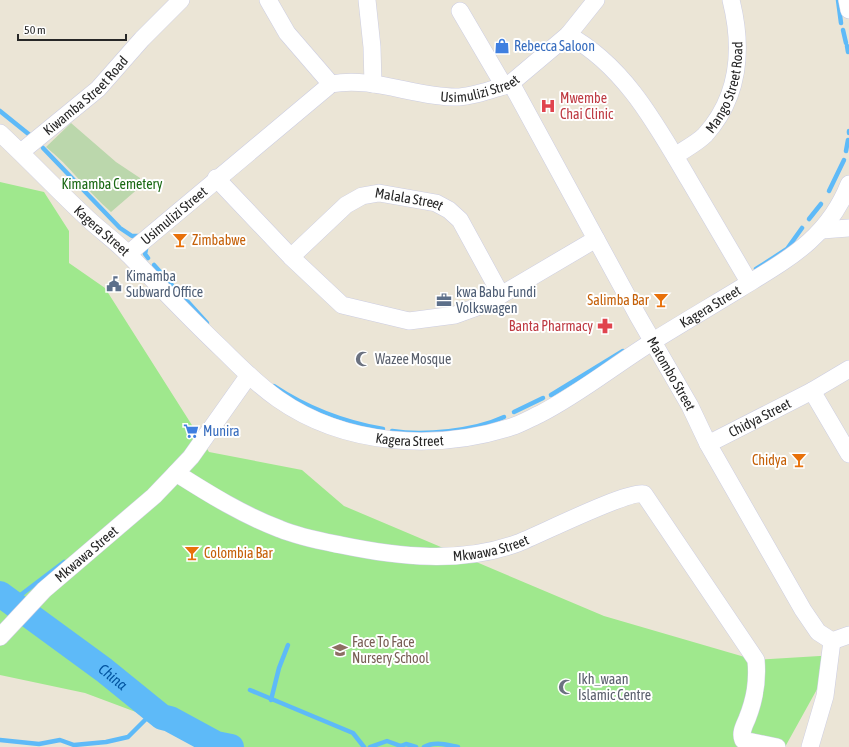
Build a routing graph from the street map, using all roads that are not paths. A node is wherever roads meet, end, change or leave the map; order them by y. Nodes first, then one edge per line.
1 (180, 0) edge
2 (268, 0) edge
3 (367, 0) edge
4 (596, 0) edge
5 (731, 0) edge
6 (847, 0) edge
7 (849, 10) edge
8 (460, 11) dead end
9 (568, 35) junction
10 (331, 84) junction
11 (372, 84) junction
12 (507, 84) junction
13 (0, 133) edge
14 (21, 152) junction
15 (675, 156) junction
16 (216, 178) junction
17 (849, 184) edge
18 (849, 228) edge
19 (822, 230) junction
20 (596, 239) junction
21 (128, 254) junction
22 (291, 256) junction
23 (750, 282) junction
24 (500, 295) junction
25 (654, 341) junction
26 (849, 368) edge
27 (248, 375) junction
28 (812, 391) junction
29 (708, 444) junction
30 (849, 454) edge
31 (176, 473) junction
32 (5, 632) edge
33 (849, 636) edge
34 (832, 641) junction
35 (777, 747) edge
36 (810, 747) edge

1 - 14 street, Kiwamba Street Road
2 - 10 street
3 - 11 street
4 - 9 street, Usimulizi Street
5 - 15 street, Mango Street Road
6 - 7 street
8 - 12 street, Matombo Street
9 - 12 street, Usimulizi Street
9 - 15 street
10 - 11 street, Usimulizi Street
10 - 16 street, Usimulizi Street
11 - 12 street, Usimulizi Street
12 - 20 street, Matombo Street
13 - 14 street, Kagera Street
14 - 21 street, Kagera Street
15 - 23 street
16 - 21 street, Usimulizi Street
16 - 22 street
17 - 19 street, Kagera Street
18 - 19 street
19 - 23 street, Kagera Street
20 - 24 street
20 - 25 street, Matombo Street
21 - 27 street, Kagera Street
22 - 24 street
22 - 24 street, Malala Street
23 - 25 street, Kagera Street
25 - 27 street, Kagera Street
25 - 29 street, Matombo Street
26 - 28 street, Chidya Street
27 - 31 street, Mkwawa Street
28 - 29 street, Chidya Street
28 - 30 street
29 - 34 street, Matombo Street
31 - 32 street, Mkwawa Street
31 - 35 street, Mkwawa Street
33 - 34 street
34 - 36 street

